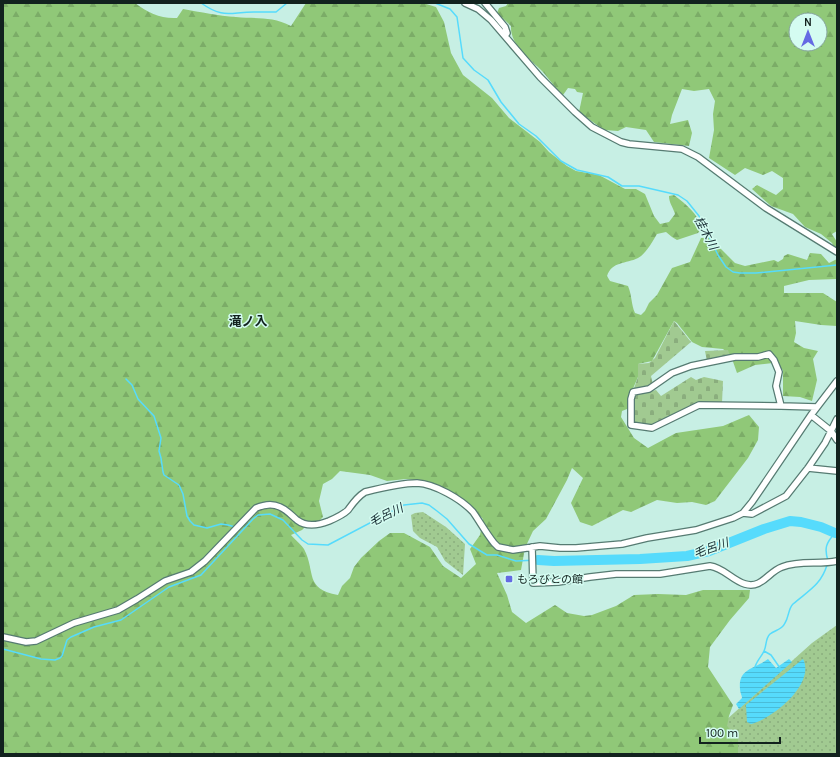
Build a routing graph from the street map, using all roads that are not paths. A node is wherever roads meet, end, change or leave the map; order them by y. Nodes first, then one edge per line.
1 (465, 3) edge
2 (485, 3) edge
3 (505, 36) junction
4 (837, 252) edge
5 (837, 381) edge
6 (781, 406) junction
7 (817, 407) junction
8 (811, 415) junction
9 (837, 418) edge
10 (832, 431) junction
11 (837, 440) edge
12 (808, 468) junction
13 (837, 471) edge
14 (743, 513) junction
15 (532, 548) junction
16 (837, 561) edge
17 (3, 637) edge

1 - 3 street
2 - 3 street
3 - 4 street
5 - 7 street
6 - 6 street
6 - 7 street
7 - 8 street
8 - 10 street
8 - 14 street
9 - 10 street
10 - 11 street
10 - 12 street
12 - 13 street
12 - 14 street
14 - 15 street
15 - 16 street
15 - 17 street

